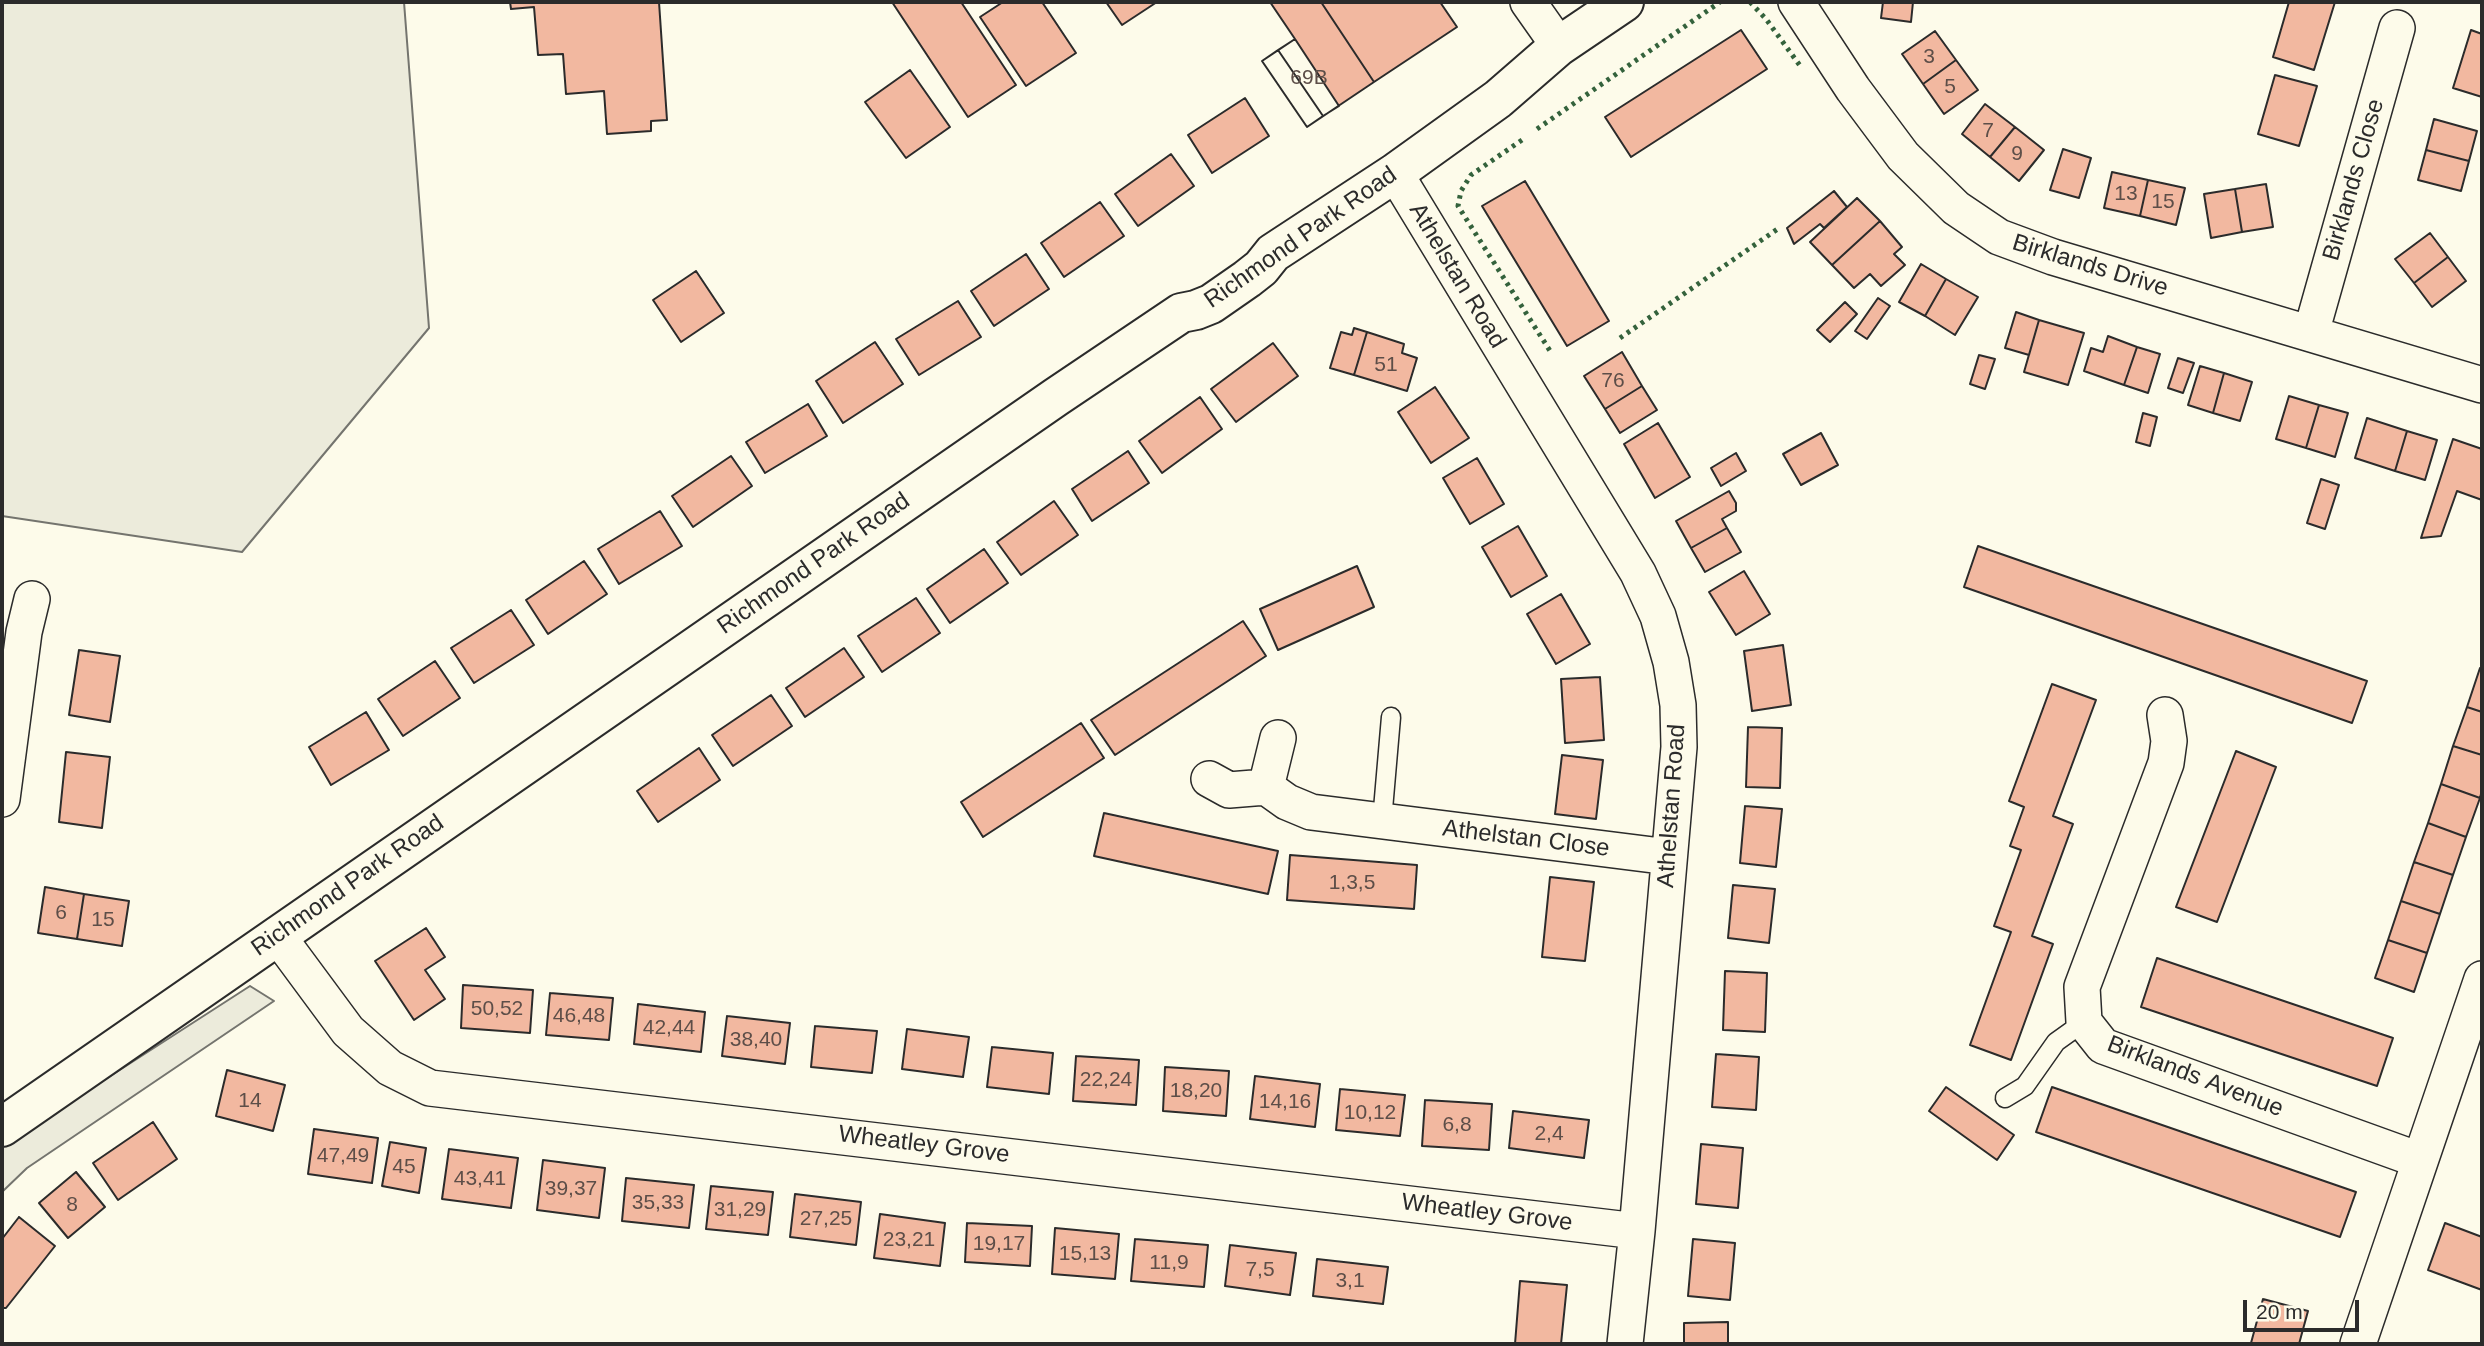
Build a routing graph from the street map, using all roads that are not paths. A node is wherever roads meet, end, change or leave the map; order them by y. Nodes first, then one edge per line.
1 (1528, 2) edge
2 (1624, 2) edge
3 (1796, 2) edge
4 (2397, 28) dead end
5 (1559, 46) junction
6 (1395, 173) junction
7 (2311, 333) junction
8 (2482, 385) edge
9 (32, 599) dead end
10 (2165, 715) dead end
11 (1391, 717) dead end
12 (1278, 738) dead end
13 (1209, 779) dead end
14 (1266, 787) junction
15 (2, 799) edge
16 (1382, 821) junction
17 (1670, 857) junction
18 (277, 935) junction
19 (2482, 979) edge
20 (2084, 1022) junction
21 (2005, 1098) dead end
22 (2, 1127) edge
23 (2418, 1160) junction
24 (1637, 1231) junction
25 (1625, 1344) edge
26 (2357, 1344) edge

1 - 5 street
2 - 5 street, Richmond Park Road
3 - 7 street, Birklands Drive
4 - 7 street, Birklands Close
5 - 6 street, Richmond Park Road
6 - 17 street, Athelstan Road
6 - 18 street, Richmond Park Road
7 - 8 street, Birklands Drive
9 - 15 street
10 - 20 street, Birklands Avenue
11 - 16 lane
12 - 14 street
13 - 14 street
14 - 16 street, Athelstan Close
16 - 17 street, Athelstan Close
17 - 24 street, Athelstan Road
18 - 22 street, Richmond Park Road
18 - 24 street, Wheatley Grove
19 - 23 street
20 - 21 lane
20 - 23 street, Birklands Avenue
23 - 26 street
24 - 25 street, Athelstan Road

